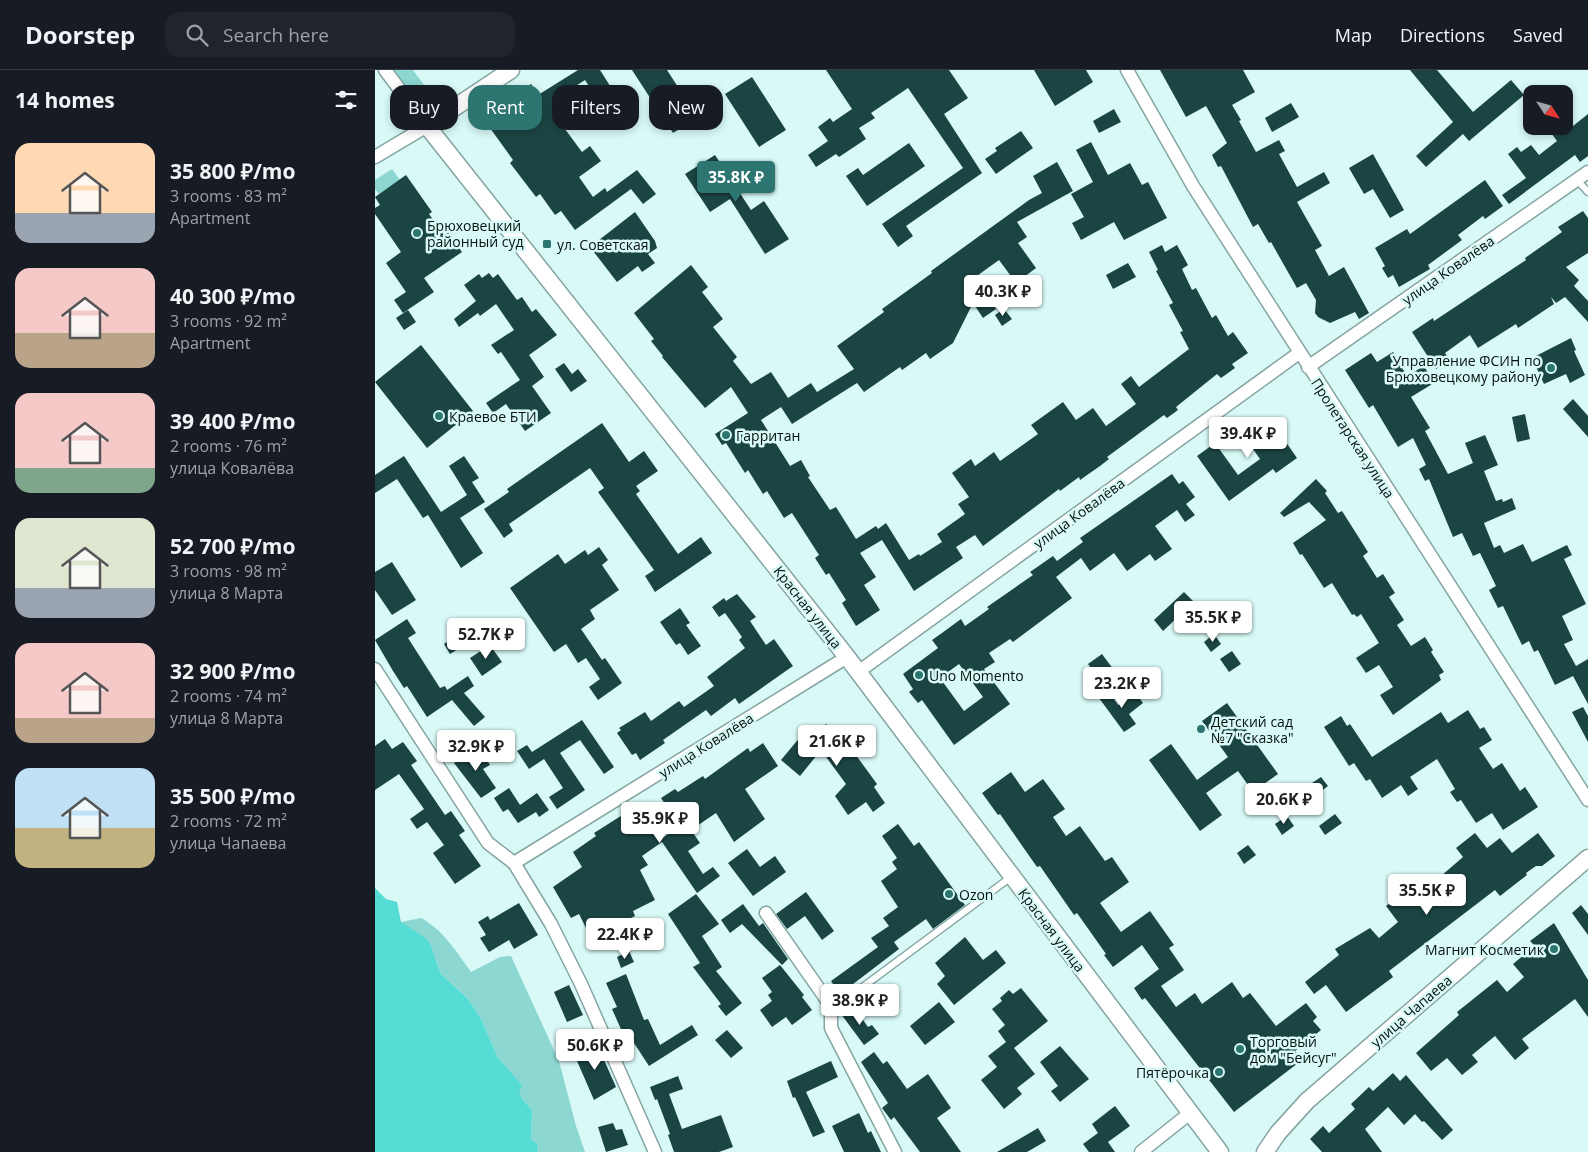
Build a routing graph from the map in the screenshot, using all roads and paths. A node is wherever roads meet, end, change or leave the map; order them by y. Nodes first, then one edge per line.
1 (385, 70) edge
2 (511, 70) edge
3 (1127, 70) edge
4 (396, 85) edge
5 (458, 105) edge
6 (420, 130) edge
7 (430, 130) edge
8 (375, 156) edge
9 (1588, 172) edge
10 (1577, 180) junction
11 (1588, 192) edge
12 (1299, 353) junction
13 (1308, 367) junction
14 (847, 657) junction
15 (375, 669) edge
16 (858, 672) junction
17 (1588, 800) edge
18 (1588, 858) edge
19 (514, 863) junction
20 (1011, 876) junction
21 (766, 913) dead end
22 (833, 1009) junction
23 (1190, 1113) junction
24 (655, 1152) edge
25 (895, 1152) edge
26 (1141, 1152) edge
27 (1220, 1152) edge
28 (1265, 1152) edge

1 - 4 street, Красная улица
2 - 5 street
3 - 12 street, Пролетарская улица
6 - 8 street
7 - 14 street, Красная улица
9 - 10 street, улица Ковалёва
10 - 11 lane
10 - 13 street, улица Ковалёва
12 - 13 street, Пролетарская улица
12 - 16 street, улица Ковалёва
13 - 17 street, Пролетарская улица
14 - 16 street, Красная улица
14 - 19 street, улица Ковалёва
15 - 19 street
16 - 20 street, Красная улица
18 - 28 street, улица Чапаева
19 - 24 street
20 - 22 lane
20 - 23 street, Красная улица
21 - 22 street
22 - 25 street
23 - 26 street
23 - 27 street, Красная улица

